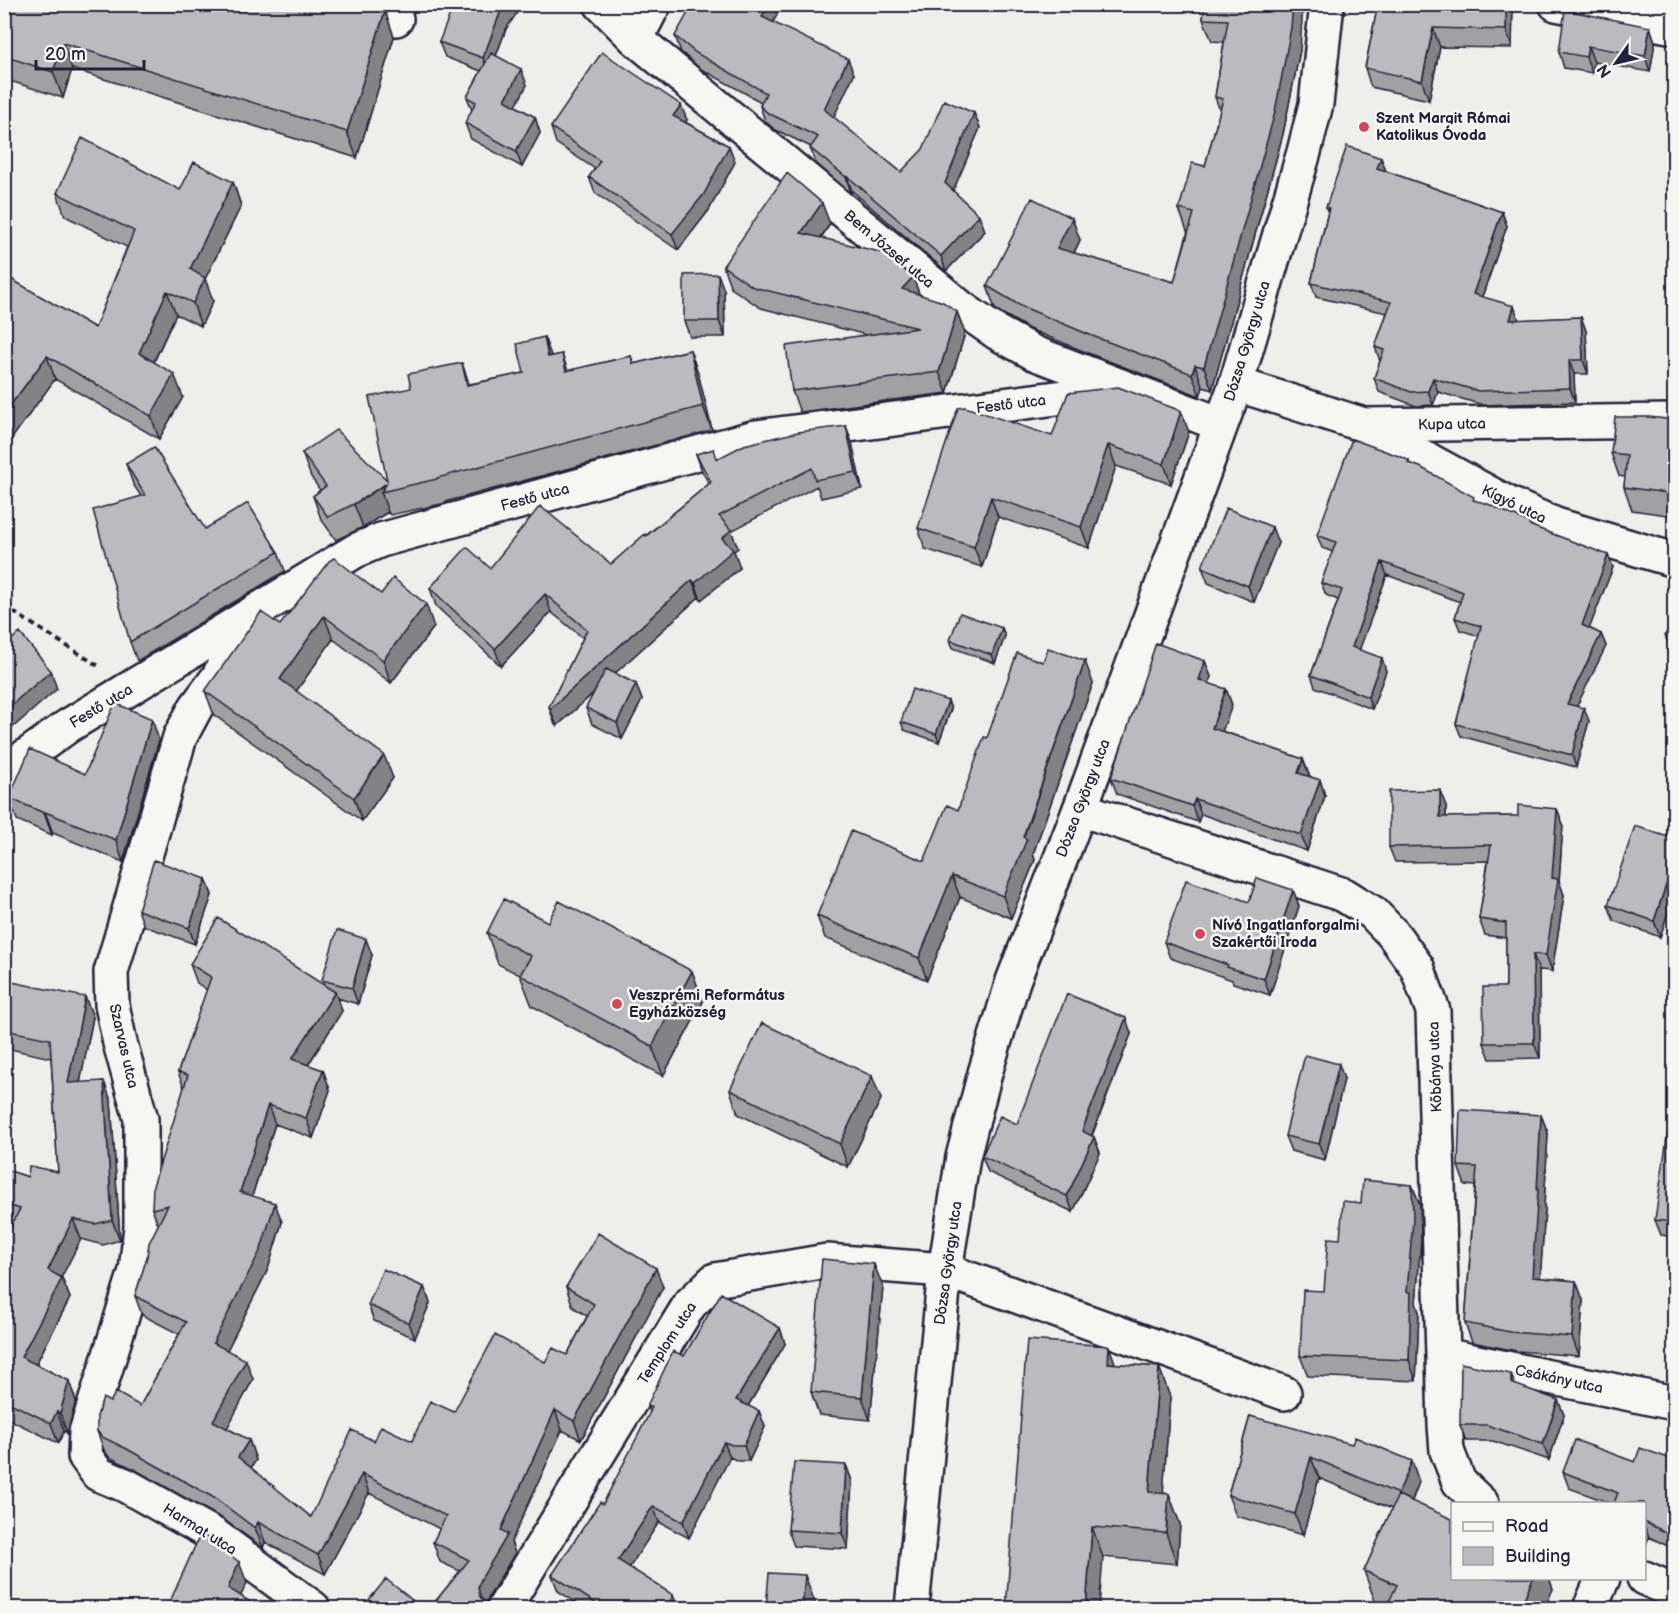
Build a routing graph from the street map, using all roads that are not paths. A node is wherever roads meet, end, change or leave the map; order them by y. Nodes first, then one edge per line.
1 (351, 4) edge
2 (601, 4) edge
3 (654, 4) edge
4 (1327, 4) edge
5 (1556, 4) edge
6 (396, 19) dead end
7 (1674, 27) edge
8 (636, 39) junction
9 (1236, 384) junction
10 (1126, 389) junction
11 (1674, 421) edge
12 (1220, 424) junction
13 (1364, 425) junction
14 (1674, 560) edge
15 (244, 619) junction
16 (4, 772) edge
17 (1080, 809) junction
18 (945, 1270) junction
19 (1443, 1355) junction
20 (1284, 1393) dead end
21 (1674, 1403) edge
22 (85, 1456) joint
23 (1481, 1502) edge
24 (1646, 1579) edge
25 (1602, 1580) edge
26 (1674, 1592) edge
27 (313, 1608) edge
28 (504, 1608) edge
29 (912, 1608) edge
30 (1590, 1608) edge

1 - 6 street
2 - 8 street, Bem József utca
3 - 8 street
4 - 9 street, Dózsa György utca
5 - 7 street
8 - 10 street, Bem József utca
9 - 12 street, Dózsa György utca
9 - 13 street, Kupa utca
10 - 12 street, Bem József utca
10 - 15 street, Festő utca
11 - 13 street, Kupa utca
12 - 17 street, Dózsa György utca
13 - 14 street, Kígyó utca
15 - 16 street, Festő utca
15 - 22 street, Szarvas utca
17 - 18 street, Dózsa György utca
17 - 19 street, Kőbánya utca
18 - 20 street, Templom utca
18 - 28 street, Templom utca
18 - 29 street, Dózsa György utca
19 - 21 street, Csákány utca
19 - 23 street, Kőbánya utca
22 - 27 street, Harmat utca
24 - 26 street
25 - 30 street

